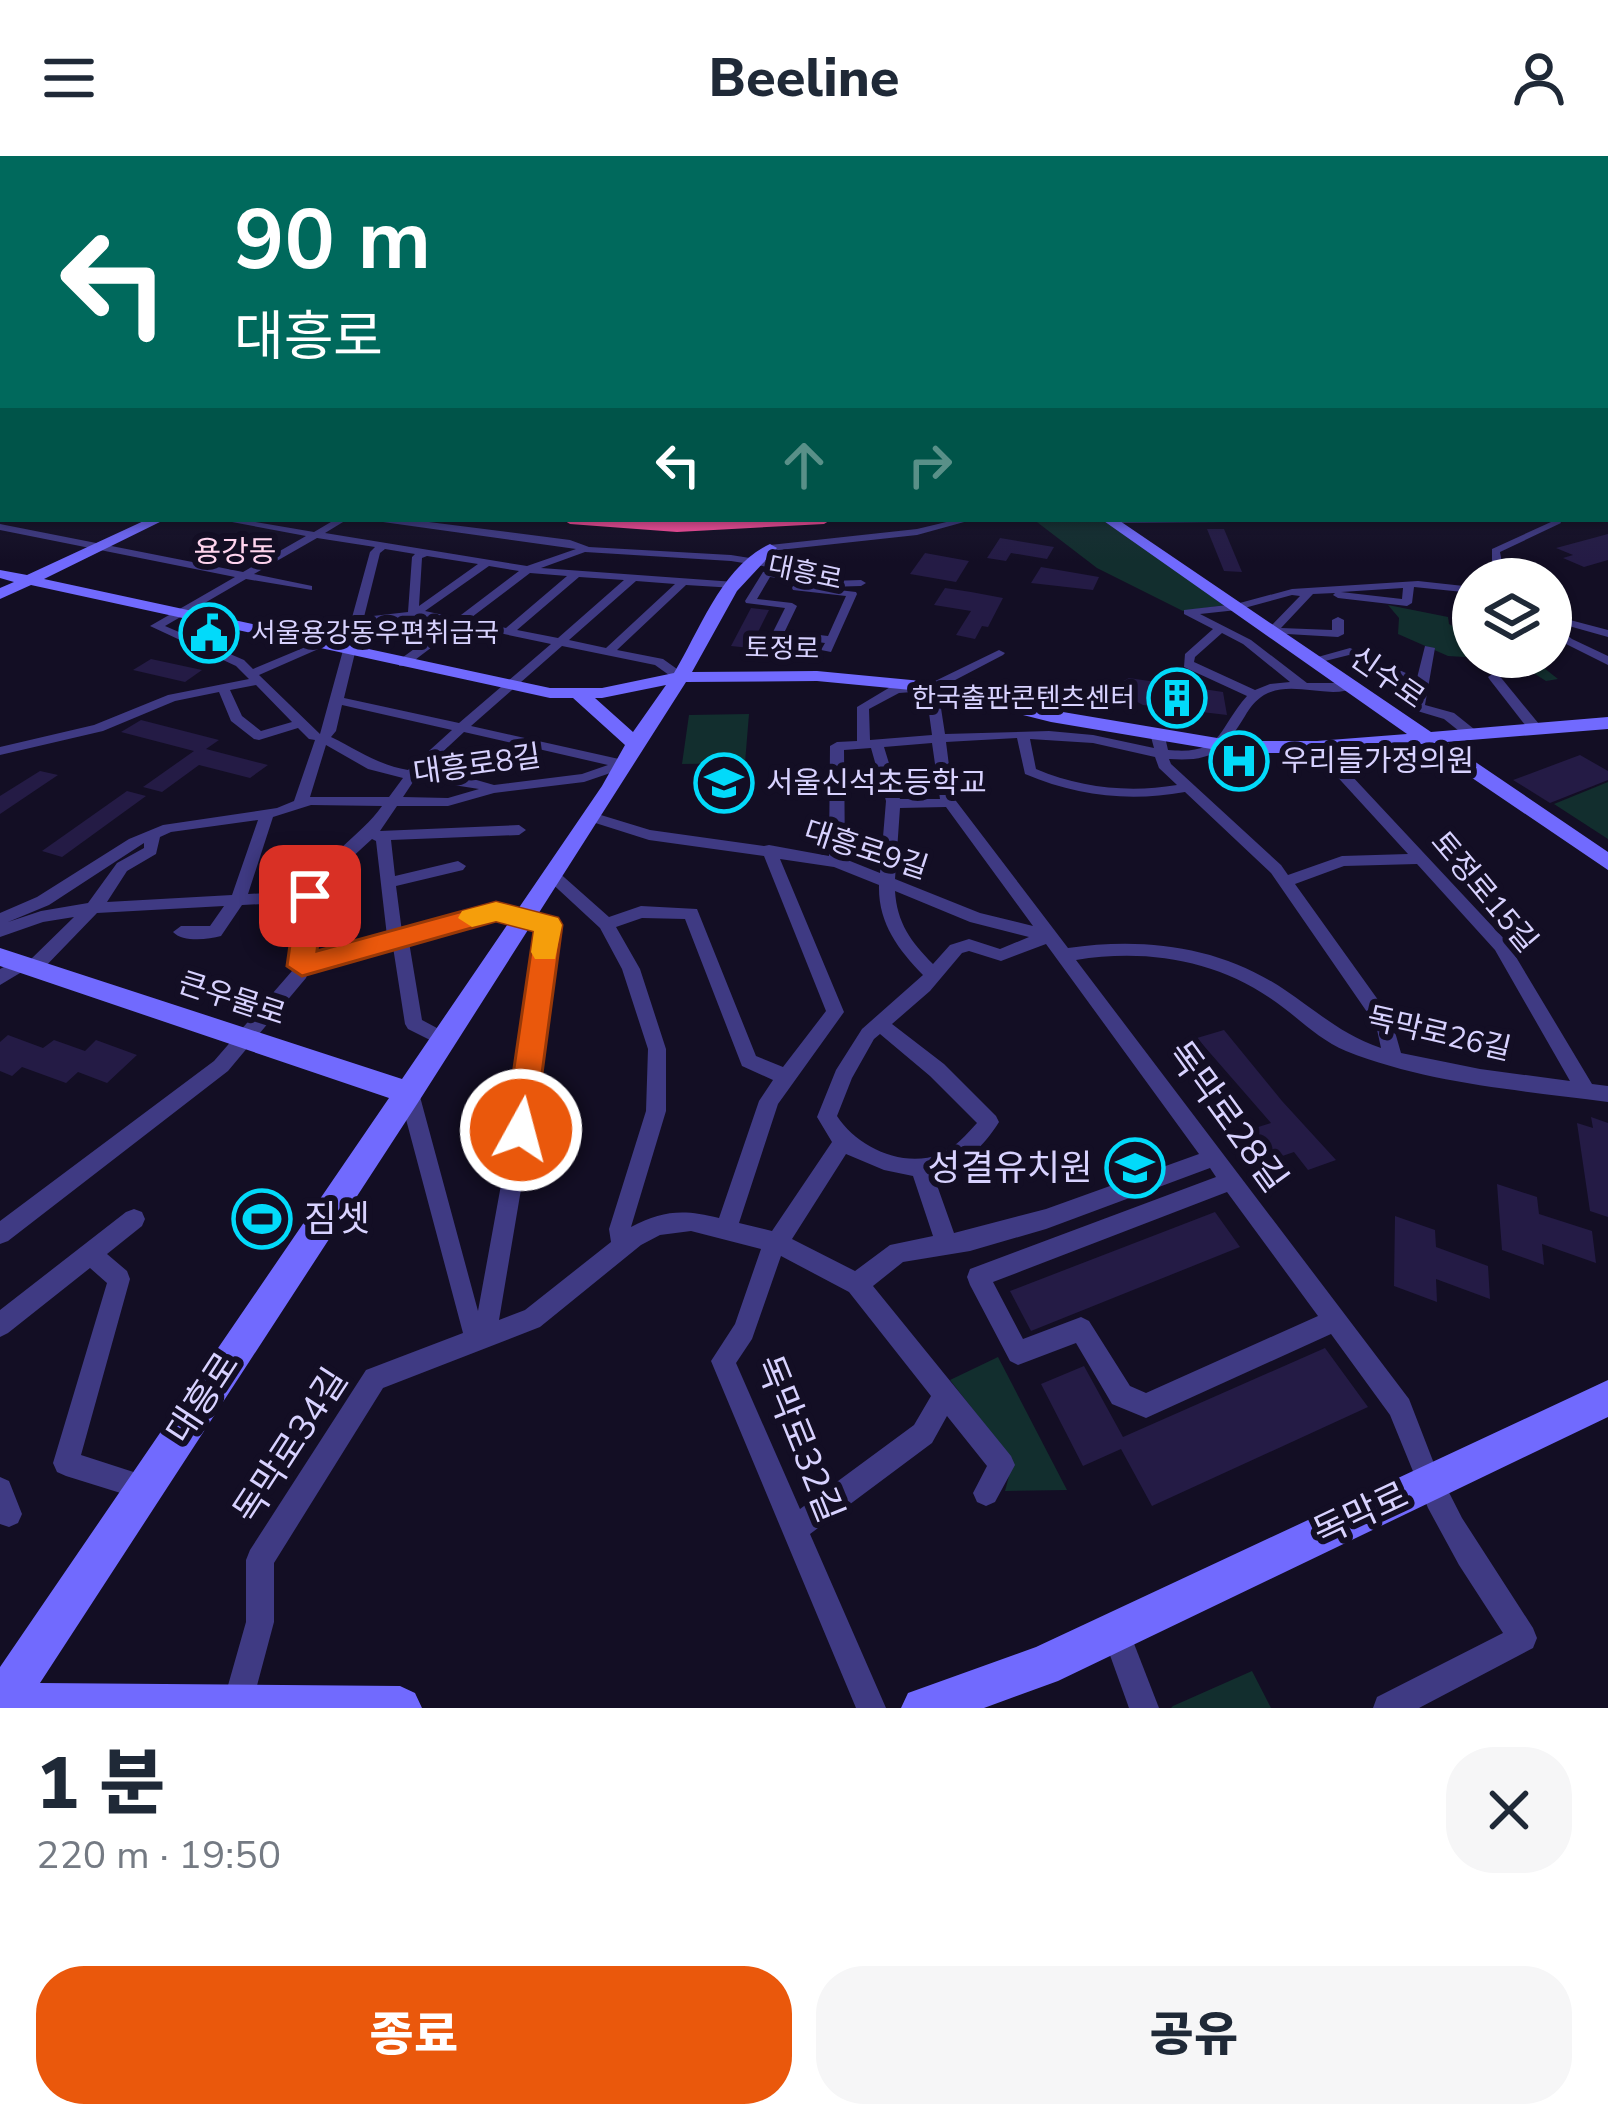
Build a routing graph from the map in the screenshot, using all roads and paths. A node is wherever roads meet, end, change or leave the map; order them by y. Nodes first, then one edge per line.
1 (151, 522) edge
2 (238, 522) edge
3 (338, 522) edge
4 (409, 522) edge
5 (600, 522) edge
6 (794, 522) edge
7 (958, 522) edge
8 (1111, 522) edge
9 (1556, 522) edge
10 (632, 525) junction
11 (0, 526) edge
12 (460, 528) junction
13 (314, 535) junction
14 (98, 546) junction
15 (382, 547) junction
16 (584, 549) junction
17 (424, 554) junction
18 (1496, 558) edge
19 (485, 564) junction
20 (752, 565) junction
21 (527, 570) junction
22 (0, 574) edge
23 (242, 574) junction
24 (576, 574) junction
25 (633, 578) junction
26 (28, 581) junction
27 (683, 581) junction
28 (861, 583) dead end
29 (308, 588) dead end
30 (1452, 588) edge
31 (1308, 593) junction
32 (0, 594) edge
33 (1263, 599) junction
34 (1237, 607) junction
35 (1294, 608) junction
36 (175, 614) junction
37 (413, 615) junction
38 (1337, 620) dead end
39 (358, 621) junction
40 (456, 621) junction
41 (1572, 626) edge
42 (1220, 629) junction
43 (1272, 631) junction
44 (508, 632) junction
45 (1608, 634) edge
46 (560, 642) junction
47 (1572, 643) edge
48 (319, 645) junction
49 (830, 645) joint
50 (1429, 648) dead end
51 (350, 651) junction
52 (608, 652) junction
53 (999, 652) dead end
54 (1312, 660) junction
55 (1608, 661) edge
56 (403, 663) junction
57 (254, 677) junction
58 (680, 677) junction
59 (1495, 678) edge
60 (1420, 684) junction
61 (509, 687) junction
62 (933, 687) junction
63 (1305, 687) junction
64 (1352, 687) junction
65 (224, 690) junction
66 (579, 694) junction
67 (1256, 695) junction
68 (338, 700) junction
69 (1051, 716) junction
70 (302, 723) junction
71 (1608, 723) edge
72 (1534, 727) junction
73 (464, 728) junction
74 (1469, 732) junction
75 (1080, 736) junction
76 (1423, 736) junction
77 (1023, 737) junction
78 (323, 738) junction
79 (936, 741) junction
80 (870, 744) junction
81 (1220, 745) junction
82 (1159, 746) junction
83 (1317, 747) junction
84 (0, 751) edge
85 (628, 753) junction
86 (411, 775) junction
87 (1187, 787) junction
88 (493, 789) junction
89 (392, 801) junction
90 (301, 802) junction
91 (950, 803) junction
92 (894, 804) junction
93 (266, 814) junction
94 (590, 817) junction
95 (519, 830) dead end
96 (153, 834) junction
97 (374, 834) junction
98 (769, 850) junction
99 (1422, 859) junction
100 (837, 862) junction
101 (1608, 863) edge
102 (458, 866) dead end
103 (551, 874) junction
104 (884, 881) junction
105 (1285, 881) junction
106 (388, 883) junction
107 (310, 896) junction
108 (237, 900) junction
109 (92, 908) junction
110 (522, 916) junction
111 (0, 919) edge
112 (606, 924) junction
113 (0, 931) edge
114 (181, 932) dead end
115 (1051, 935) junction
116 (397, 937) junction
117 (1066, 955) junction
118 (302, 966) junction
119 (13, 967) edge
120 (933, 974) junction
121 (879, 1023) junction
122 (243, 1037) junction
123 (443, 1040) junction
124 (1394, 1058) junction
125 (788, 1078) junction
126 (1586, 1091) junction
127 (410, 1093) junction
128 (1608, 1094) edge
129 (842, 1143) junction
130 (1215, 1157) junction
131 (921, 1170) junction
132 (1232, 1180) junction
133 (134, 1219) dead end
134 (726, 1228) junction
135 (0, 1234) edge
136 (778, 1243) junction
137 (946, 1244) junction
138 (623, 1246) junction
139 (90, 1253) junction
140 (857, 1285) junction
141 (1336, 1320) junction
142 (0, 1325) edge
143 (480, 1339) junction
144 (946, 1394) junction
145 (1608, 1398) edge
146 (1426, 1483) junction
147 (143, 1487) junction
148 (986, 1493) dead end
149 (796, 1528) junction
150 (1115, 1633) junction
151 (0, 1704) edge
152 (238, 1706) edge
153 (400, 1708) edge
154 (871, 1708) edge
155 (923, 1708) edge
156 (1144, 1708) edge
157 (1388, 1708) edge

1 - 14 main road
2 - 13 street
3 - 13 street
4 - 12 street
5 - 10 highway
6 - 10 highway
7 - 20 street
8 - 34 main road, 신수로
9 - 18 street
10 - 20 highway
11 - 14 street
12 - 16 street
12 - 17 street
13 - 15 street
13 - 23 street
14 - 23 street
14 - 26 main road
15 - 17 street
15 - 39 street
16 - 20 street
16 - 21 street
17 - 19 street
17 - 37 street
19 - 21 street
19 - 37 street
20 - 27 street
20 - 28 street, 대흥로
20 - 58 main road, 대흥로
21 - 24 street
21 - 40 street
22 - 26 main road, 토정로
23 - 29 street
23 - 36 street
24 - 25 street
24 - 44 street
25 - 27 street
25 - 46 street
26 - 32 main road
26 - 36 main road, 토정로
27 - 52 street
30 - 31 street, 신수로
31 - 33 street, 신수로
31 - 35 street
33 - 34 street, 신수로
33 - 35 street
34 - 42 street
34 - 43 main road, 신수로
35 - 43 street
36 - 48 main road, 토정로
36 - 57 street
37 - 39 street
37 - 40 street
38 - 43 street, 신수로
39 - 51 street
40 - 44 street
40 - 56 street
41 - 45 street
42 - 63 street
42 - 67 street
43 - 54 main road, 신수로
44 - 46 street
46 - 52 street
46 - 61 street
47 - 55 street
48 - 51 main road, 토정로
48 - 57 street
49 - 49 street
50 - 60 street
51 - 56 main road, 토정로
51 - 68 street
52 - 58 street
53 - 62 street
54 - 60 street, 신수로
54 - 64 main road, 신수로
56 - 61 main road, 토정로
57 - 65 street
57 - 70 street
58 - 62 main road, 토정로
58 - 66 main road, 토정로
58 - 85 main road, 대흥로
59 - 72 street
60 - 74 street
61 - 66 main road, 토정로
61 - 73 street
62 - 69 main road, 토정로
62 - 79 street, 독막로28길
62 - 80 street
63 - 64 street
63 - 67 street
64 - 76 main road, 신수로
65 - 70 street
65 - 84 street
66 - 85 main road
67 - 81 street
68 - 73 street
68 - 78 street
69 - 75 street, 토정로
69 - 82 main road, 토정로
70 - 78 street
71 - 72 main road, 토정로
72 - 74 main road, 토정로
73 - 85 street
73 - 86 street
74 - 76 main road, 토정로
75 - 77 street
75 - 82 street
76 - 83 main road, 토정로
76 - 101 main road, 신수로
77 - 79 street
77 - 87 street
78 - 86 street
78 - 90 street
79 - 80 street
79 - 91 street, 독막로28길
80 - 92 street
80 - 100 street
81 - 82 main road, 토정로
81 - 83 main road, 토정로
82 - 87 street
83 - 99 street, 토정로15길
85 - 88 street, 대흥로8길
85 - 94 main road, 대흥로
86 - 88 street
86 - 89 street
87 - 105 street
88 - 89 street, 대흥로8길
89 - 90 street, 대흥로8길
89 - 97 street
90 - 93 street, 대흥로8길
91 - 92 street
91 - 115 street, 독막로28길
92 - 104 street
93 - 96 street, 대흥로8길
93 - 108 street
94 - 98 street, 대흥로9길
94 - 103 main road, 대흥로
95 - 97 street
96 - 109 street
96 - 111 street, 대흥로8길
97 - 106 street
97 - 107 street
98 - 100 street, 대흥로9길
98 - 125 street
99 - 105 street
99 - 126 street, 토정로15길
100 - 104 street, 대흥로9길
102 - 106 street
103 - 110 main road, 대흥로
103 - 112 street
104 - 115 street, 대흥로9길
104 - 120 street
105 - 124 street
106 - 116 street
107 - 108 street
107 - 118 street
108 - 109 street
108 - 114 street
109 - 113 street
109 - 119 street, 큰우물로
110 - 116 street
110 - 123 main road, 대흥로
110 - 143 street
112 - 125 street
112 - 138 street
115 - 117 street, 독막로28길
115 - 120 street
116 - 118 street
116 - 123 street
117 - 124 street, 독막로26길
117 - 130 street, 독막로28길
118 - 122 street
119 - 122 main road, 큰우물로
120 - 121 street
121 - 129 street
121 - 131 street
122 - 127 main road, 큰우물로
122 - 135 street
123 - 127 main road, 대흥로
124 - 126 street, 독막로26길
125 - 134 street
126 - 128 street, 독막로26길
127 - 143 street
127 - 147 main road, 대흥로
129 - 131 street
129 - 136 street, 독막로32길
130 - 132 street, 독막로28길
130 - 137 street
131 - 137 street
132 - 141 street, 독막로28길
132 - 141 street
133 - 139 street
134 - 136 street, 독막로34길
134 - 138 street, 독막로34길
136 - 140 street, 독막로34길
136 - 149 street, 독막로32길
137 - 140 street
138 - 143 street, 독막로34길
139 - 142 street
139 - 147 street
140 - 144 street
141 - 146 street, 독막로28길
143 - 152 street, 독막로34길
144 - 148 street
144 - 149 street
145 - 146 main road, 독막로
146 - 150 main road, 독막로
146 - 157 street, 독막로28길
147 - 151 main road, 대흥로
149 - 154 street, 독막로32길
150 - 155 main road, 독막로
150 - 156 street
151 - 152 main road
152 - 153 main road

